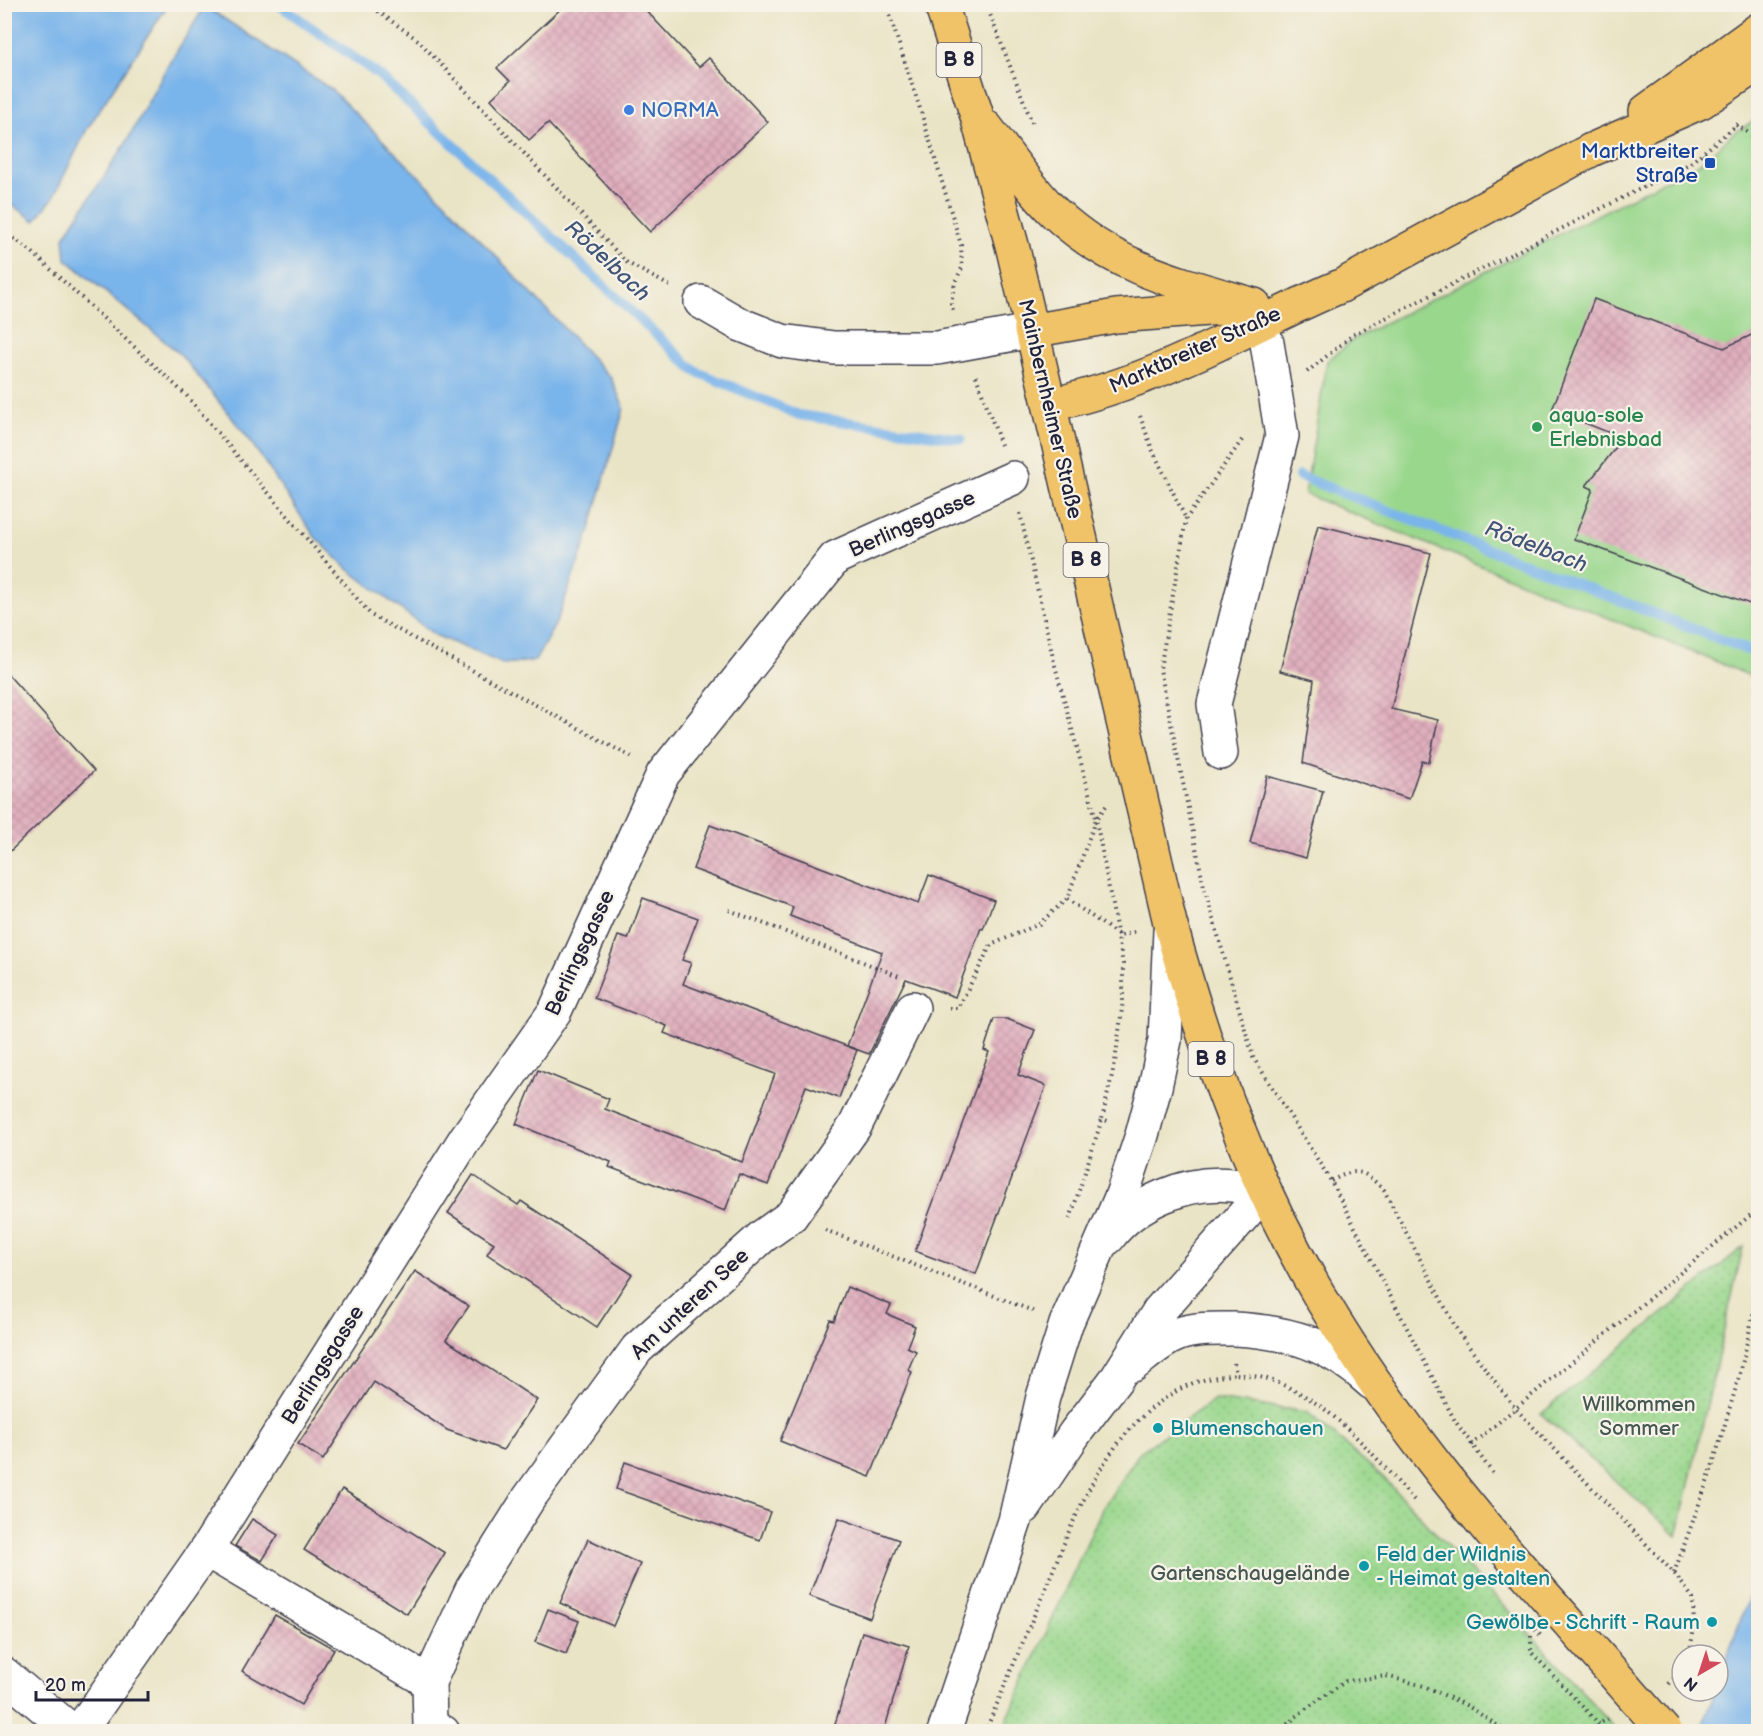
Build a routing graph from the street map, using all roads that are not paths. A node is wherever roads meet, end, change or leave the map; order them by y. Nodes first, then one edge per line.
1 (941, 4) edge
2 (1758, 30) edge
3 (1758, 64) edge
4 (977, 116) junction
5 (1591, 150) junction
6 (701, 302) road end
7 (1257, 314) junction
8 (1031, 331) junction
9 (1050, 405) junction
10 (1013, 478) dead end
11 (1221, 753) dead end
12 (1170, 923) junction
13 (913, 1008) road end
14 (1264, 1191) junction
15 (1096, 1254) junction
16 (1117, 1378) junction
17 (1378, 1388) junction
18 (1015, 1521) junction
19 (206, 1550) junction
20 (4, 1674) edge
21 (429, 1682) junction
22 (73, 1731) edge
23 (79, 1731) edge
24 (443, 1731) edge
25 (944, 1731) edge
26 (1665, 1731) edge

1 - 4 main road, Mainbernheimer Straße / B 8
2 - 5 main road, Marktbreiter Straße
3 - 5 main road, Marktbreiter Straße
4 - 7 main road
4 - 8 main road, Mainbernheimer Straße / B 8
5 - 7 main road, Marktbreiter Straße
6 - 8 street
7 - 8 main road
7 - 9 main road, Marktbreiter Straße
7 - 11 street
8 - 9 main road, Mainbernheimer Straße / B 8
9 - 12 main road, Mainbernheimer Straße / B 8
10 - 19 street, Berlingsgasse
12 - 14 main road, Mainbernheimer Straße / B 8
12 - 15 street, Mainbernheimer Straße
13 - 21 street, Am unteren See
14 - 15 street, Mainbernheimer Straße
14 - 16 street, Mainbernheimer Straße
14 - 17 main road, Mainbernheimer Straße / B 8
15 - 18 street, Mainbernheimer Straße
16 - 17 street, Mainbernheimer Straße
16 - 18 street, Mainbernheimer Straße
17 - 26 main road, Mainbernheimer Straße / B 8, bridge
18 - 25 street, Mainbernheimer Straße
19 - 21 street
19 - 23 street, Berlingsgasse
20 - 22 street
21 - 24 street, Am unteren See

